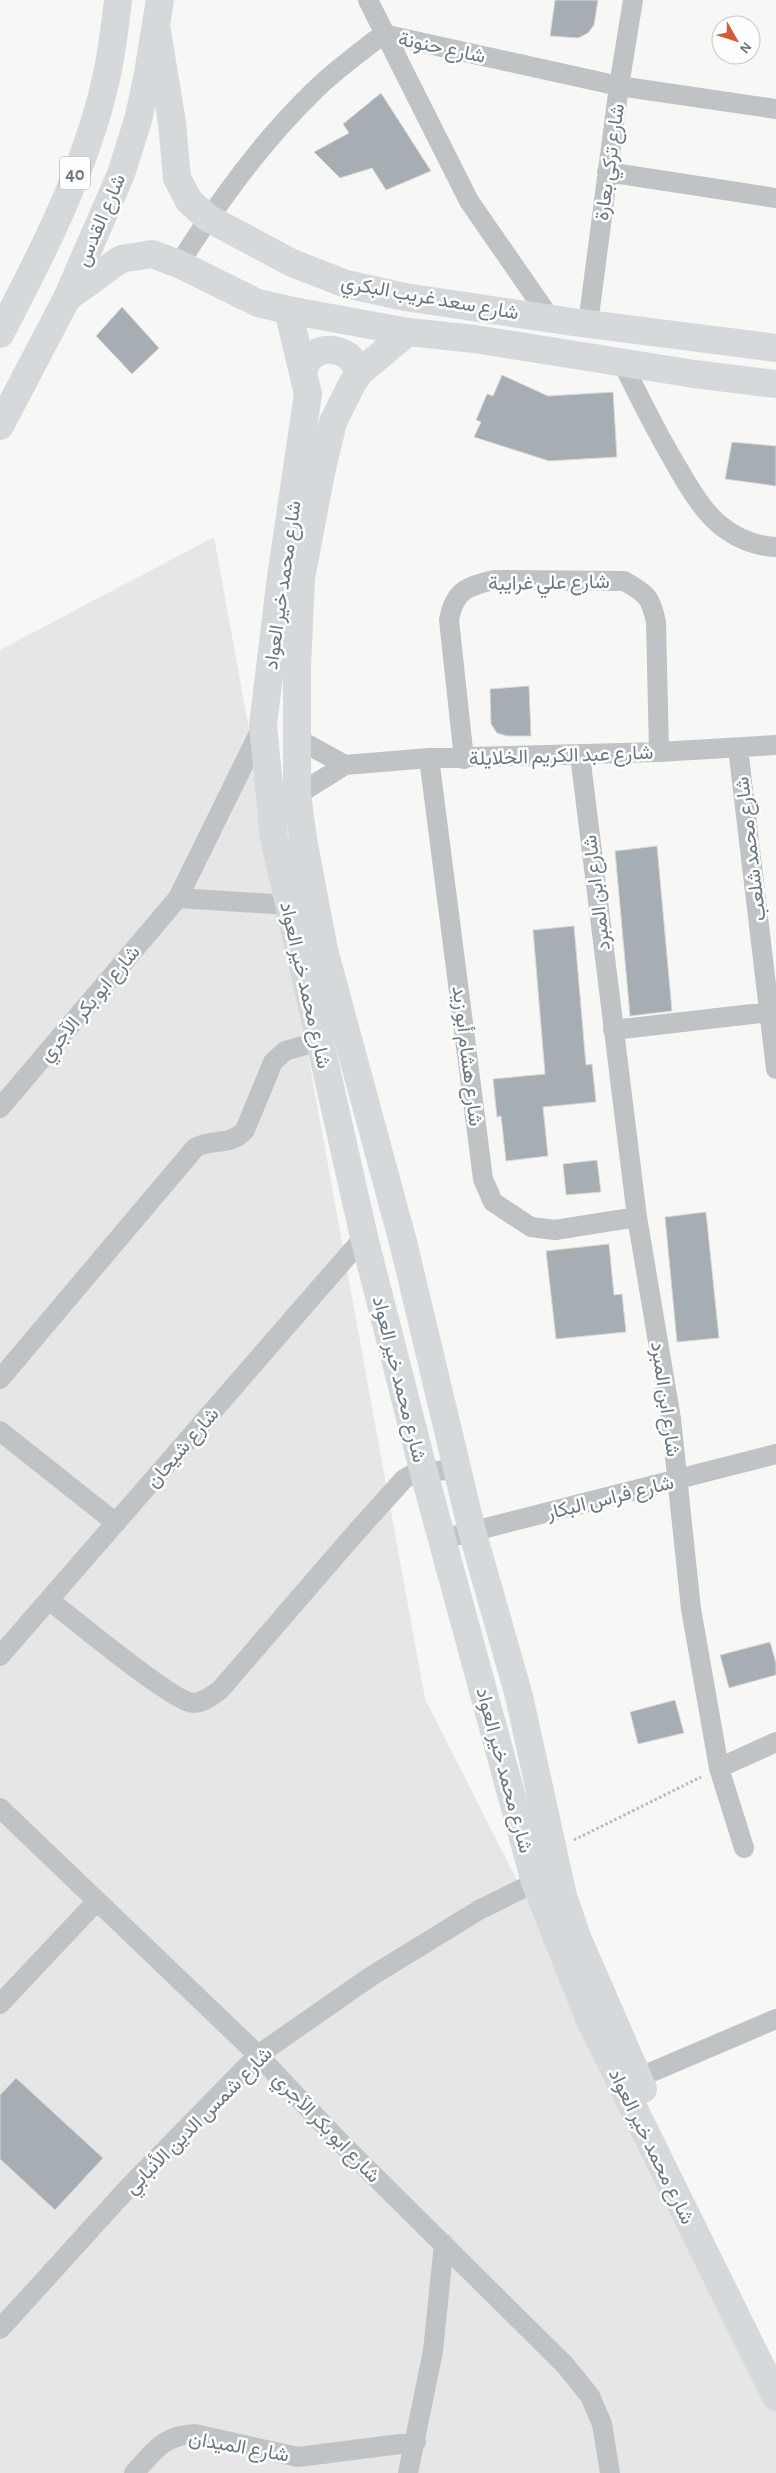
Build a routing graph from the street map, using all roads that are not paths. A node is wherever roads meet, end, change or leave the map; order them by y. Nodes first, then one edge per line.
1 (118, 0) edge
2 (160, 0) edge
3 (368, 0) edge
4 (634, 0) edge
5 (157, 30) junction
6 (383, 34) junction
7 (619, 86) junction
8 (776, 109) edge
9 (607, 172) junction
10 (776, 198) edge
11 (208, 218) junction
12 (179, 264) junction
13 (67, 298) junction
14 (288, 310) junction
15 (550, 318) junction
16 (588, 324) junction
17 (408, 332) junction
18 (0, 334) edge
19 (776, 348) edge
20 (622, 362) junction
21 (304, 370) junction
22 (360, 372) junction
23 (776, 384) edge
24 (0, 426) edge
25 (776, 547) edge
26 (263, 724) junction
27 (296, 738) junction
28 (776, 745) edge
29 (738, 748) junction
30 (659, 752) junction
31 (580, 755) junction
32 (429, 758) junction
33 (464, 759) junction
34 (345, 765) junction
35 (297, 795) junction
36 (178, 898) junction
37 (288, 905) junction
38 (769, 1012) junction
39 (613, 1030) junction
40 (319, 1041) junction
41 (776, 1069) edge
42 (0, 1108) edge
43 (637, 1217) junction
44 (364, 1237) junction
45 (0, 1379) edge
46 (0, 1431) edge
47 (776, 1454) edge
48 (458, 1469) junction
49 (424, 1473) junction
50 (677, 1480) junction
51 (116, 1523) junction
52 (472, 1531) junction
53 (443, 1540) junction
54 (50, 1600) junction
55 (0, 1656) edge
56 (776, 1742) edge
57 (719, 1768) junction
58 (0, 1808) edge
59 (744, 1848) dead end
60 (548, 1868) junction
61 (96, 1902) junction
62 (0, 2004) edge
63 (776, 2019) edge
64 (258, 2055) junction
65 (630, 2081) junction
66 (444, 2244) junction
67 (0, 2329) edge
68 (776, 2365) edge
69 (776, 2397) edge
70 (416, 2442) junction
71 (296, 2465) edge
72 (134, 2473) edge
73 (408, 2473) edge
74 (610, 2473) edge

1 - 18 main road, شارع القدس / 40
2 - 5 main road, شارع القدس / 40
3 - 6 street
4 - 7 street, شارع تركي بعارة
5 - 11 main road, شارع سعد غريب البكري
5 - 13 main road, شارع القدس / 40
6 - 7 street, شارع حنونة
6 - 11 street, شارع حنونة
6 - 15 street
7 - 8 street, شارع حنونة
7 - 9 street, شارع تركي بعارة
9 - 10 street
9 - 16 street, شارع تركي بعارة
11 - 12 street, شارع حنونة
11 - 15 main road, شارع سعد غريب البكري
12 - 13 main road, شارع سعد غريب البكري
12 - 14 main road, شارع سعد غريب البكري
13 - 24 main road, شارع القدس / 40
14 - 17 main road, شارع سعد غريب البكري
14 - 21 main road, شارع محمد خير العواد
15 - 16 main road, شارع سعد غريب البكري
16 - 19 main road, شارع سعد غريب البكري
17 - 20 main road, شارع سعد غريب البكري
17 - 22 main road, شارع محمد خير العواد
20 - 23 main road, شارع سعد غريب البكري
20 - 25 street
21 - 22 main road
21 - 26 main road, شارع محمد خير العواد
22 - 27 main road, شارع محمد خير العواد
26 - 36 street, شارع ابو بكر الآجري
26 - 37 main road, شارع محمد خير العواد
27 - 34 street
27 - 35 main road, شارع محمد خير العواد
28 - 29 street, شارع عبد الكريم الخلايلة
29 - 30 street, شارع عبد الكريم الخلايلة
29 - 38 street, شارع محمد شلعب
30 - 31 street, شارع عبد الكريم الخلايلة
30 - 33 street, شارع علي غرايبة
31 - 33 street, شارع عبد الكريم الخلايلة
31 - 39 street, شارع ابن المبرد
32 - 33 street, شارع عبد الكريم الخلايلة
32 - 34 street, شارع عبد الكريم الخلايلة
32 - 43 street, شارع هشام أبو زيد
34 - 35 street, شارع عبد الكريم الخلايلة
35 - 48 main road, شارع محمد خير العواد
36 - 37 street
36 - 42 street, شارع ابو بكر الآجري
37 - 40 main road, شارع محمد خير العواد
38 - 39 street
38 - 41 street, شارع محمد شلعب
39 - 43 street, شارع ابن المبرد
40 - 44 main road, شارع محمد خير العواد
40 - 45 street
43 - 50 street, شارع ابن المبرد
44 - 49 main road, شارع محمد خير العواد
44 - 51 street, شارع شيحان
46 - 51 street
47 - 50 street, شارع فراس البكار
48 - 49 street
48 - 52 main road, شارع محمد خير العواد
49 - 53 main road, شارع محمد خير العواد
49 - 54 street
50 - 52 street, شارع فراس البكار
50 - 57 street, شارع ابن المبرد
51 - 54 street, شارع شيحان
52 - 53 street, شارع فراس البكار
52 - 60 main road, شارع محمد خير العواد
53 - 60 main road, شارع محمد خير العواد
54 - 55 street, شارع شيحان
56 - 57 street
57 - 59 street, شارع ابن المبرد
58 - 61 street, شارع ابو بكر الآجري
60 - 64 street, شارع شمس الدين الأنبابي
60 - 65 main road, شارع محمد خير العواد
61 - 62 street
61 - 64 street, شارع ابو بكر الآجري
63 - 65 street
64 - 66 street, شارع ابو بكر الآجري
64 - 67 street, شارع شمس الدين الأنبابي
65 - 68 main road, شارع محمد خير العواد
65 - 69 main road, شارع محمد خير العواد
66 - 70 street
66 - 74 street, شارع ابو بكر الآجري
70 - 71 street, شارع الميدان
70 - 73 street
71 - 72 street, شارع الميدان

